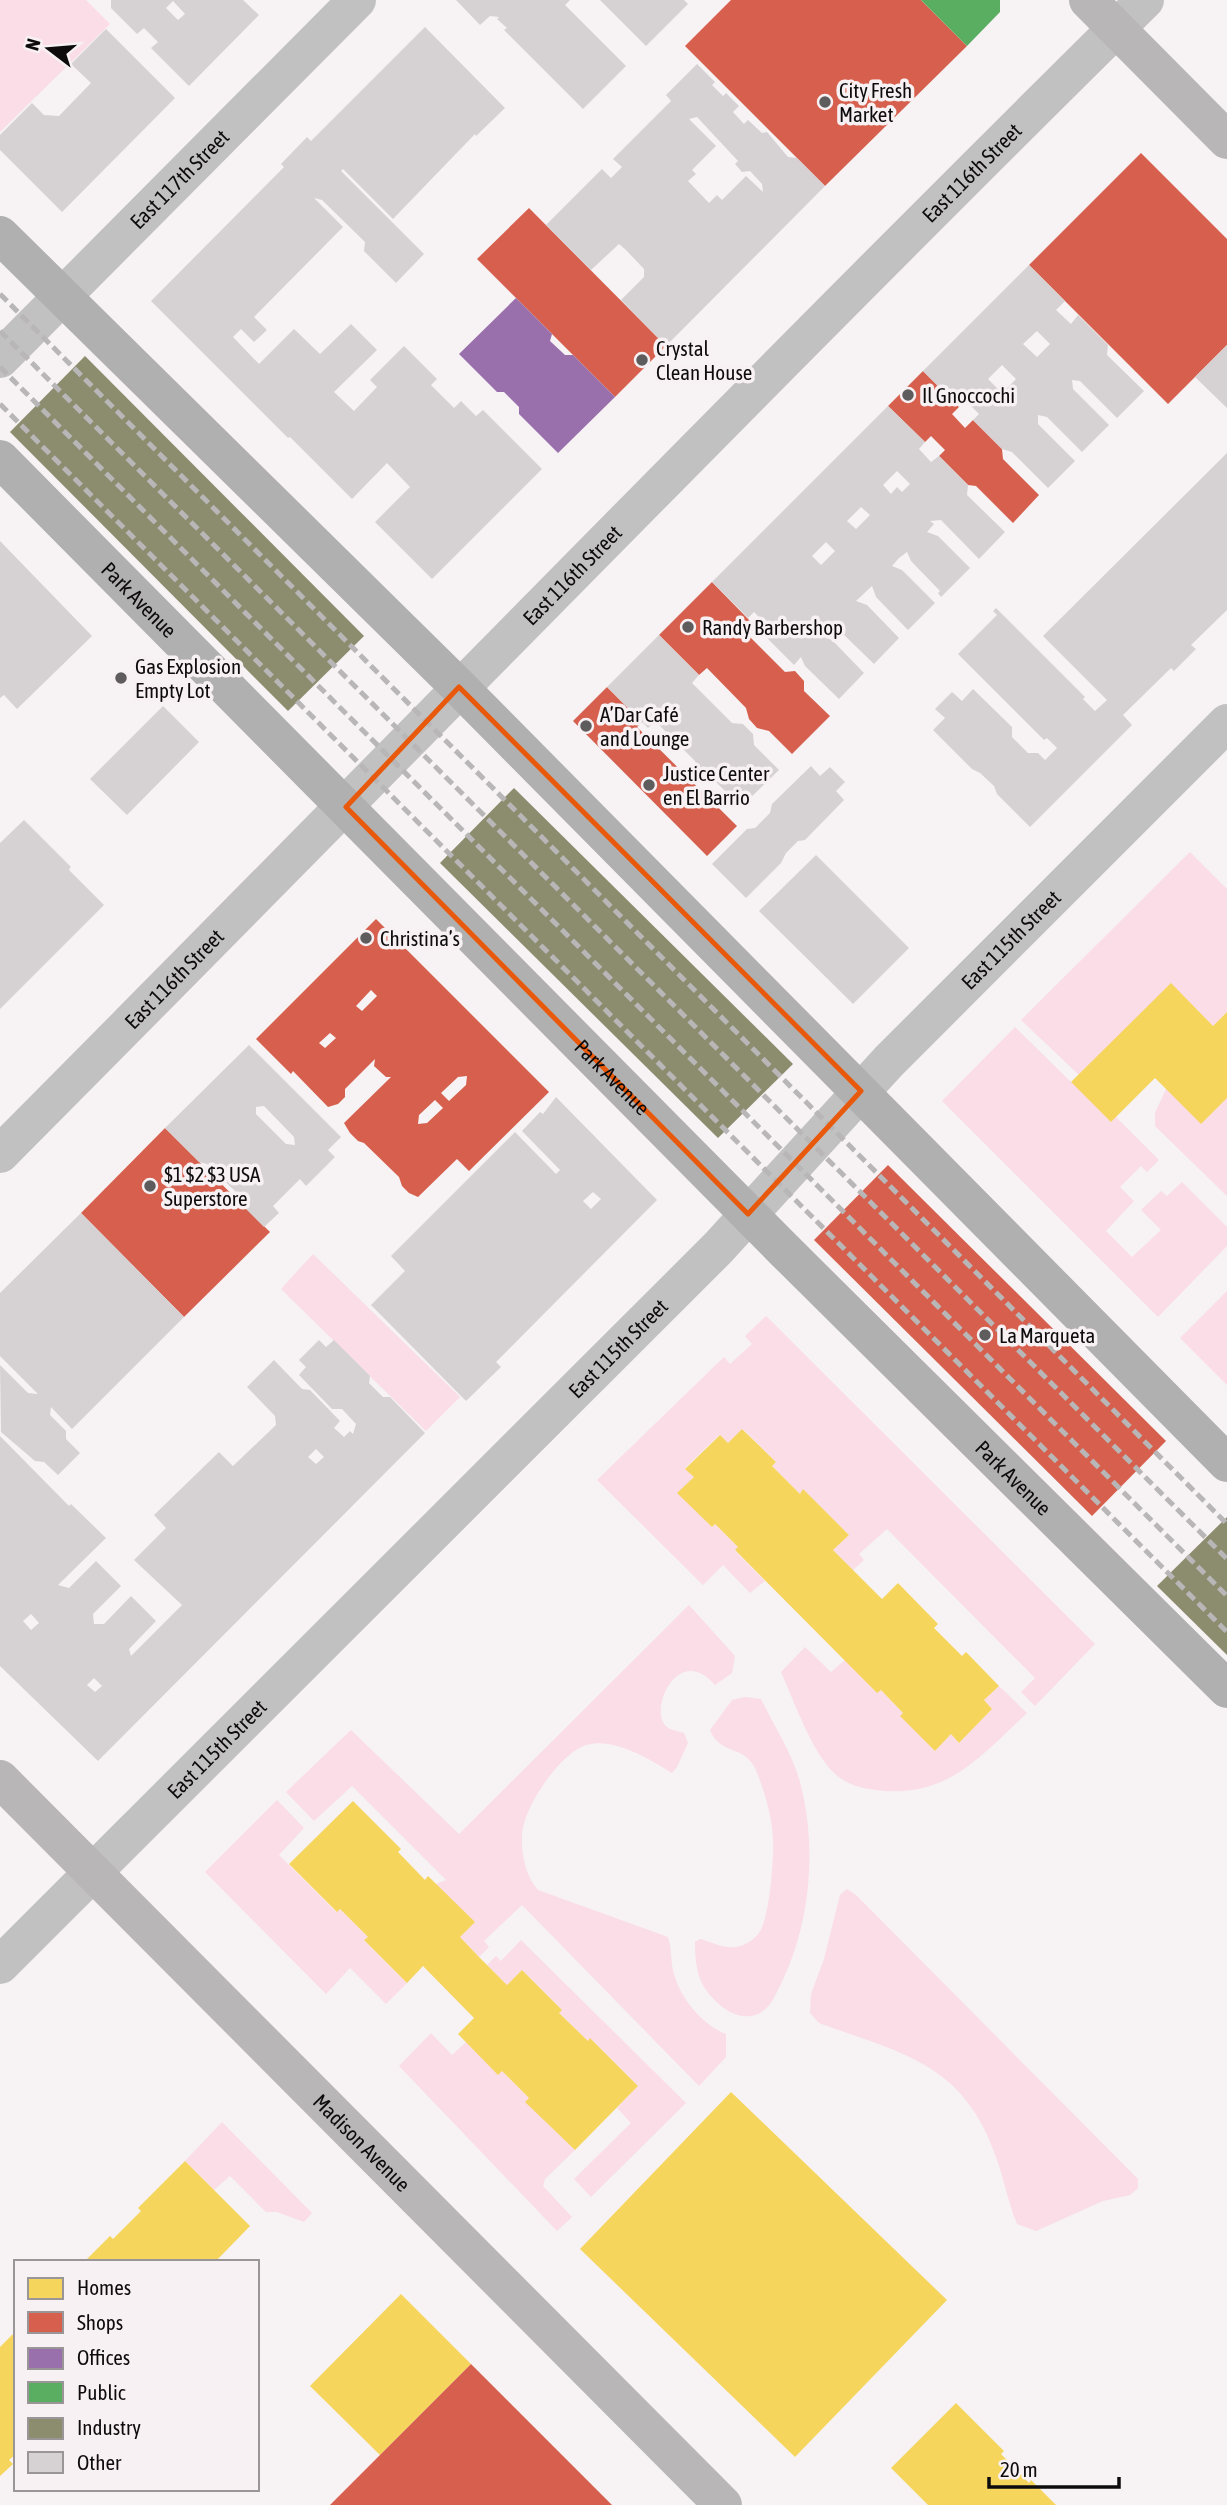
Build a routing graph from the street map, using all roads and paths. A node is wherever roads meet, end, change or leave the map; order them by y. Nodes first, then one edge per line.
1 (357, 0) edge
2 (1088, 0) edge
3 (1145, 0) edge
4 (1116, 28) junction
5 (1227, 140) edge
6 (0, 235) edge
7 (62, 296) junction
8 (0, 359) edge
9 (0, 459) edge
10 (459, 687) junction
11 (1227, 723) edge
12 (346, 807) junction
13 (861, 1091) junction
14 (0, 1154) edge
15 (748, 1214) junction
16 (1227, 1463) edge
17 (1227, 1689) edge
18 (0, 1779) edge
19 (92, 1872) junction
20 (0, 1965) edge
21 (723, 2505) edge

1 - 7 street, East 117th Street
2 - 4 main road
3 - 4 street, East 116th Street
4 - 5 main road
4 - 10 street, East 116th Street
6 - 7 main road
7 - 8 street, East 117th Street
7 - 10 main road
9 - 12 main road, Park Avenue
10 - 12 street, East 116th Street
10 - 13 main road
11 - 13 street, East 115th Street
12 - 14 street, East 116th Street
12 - 15 main road, Park Avenue
13 - 15 street, East 115th Street
13 - 16 main road
15 - 17 main road, Park Avenue
15 - 19 street, East 115th Street
18 - 19 main road, Madison Avenue
19 - 20 street, East 115th Street
19 - 21 main road, Madison Avenue

